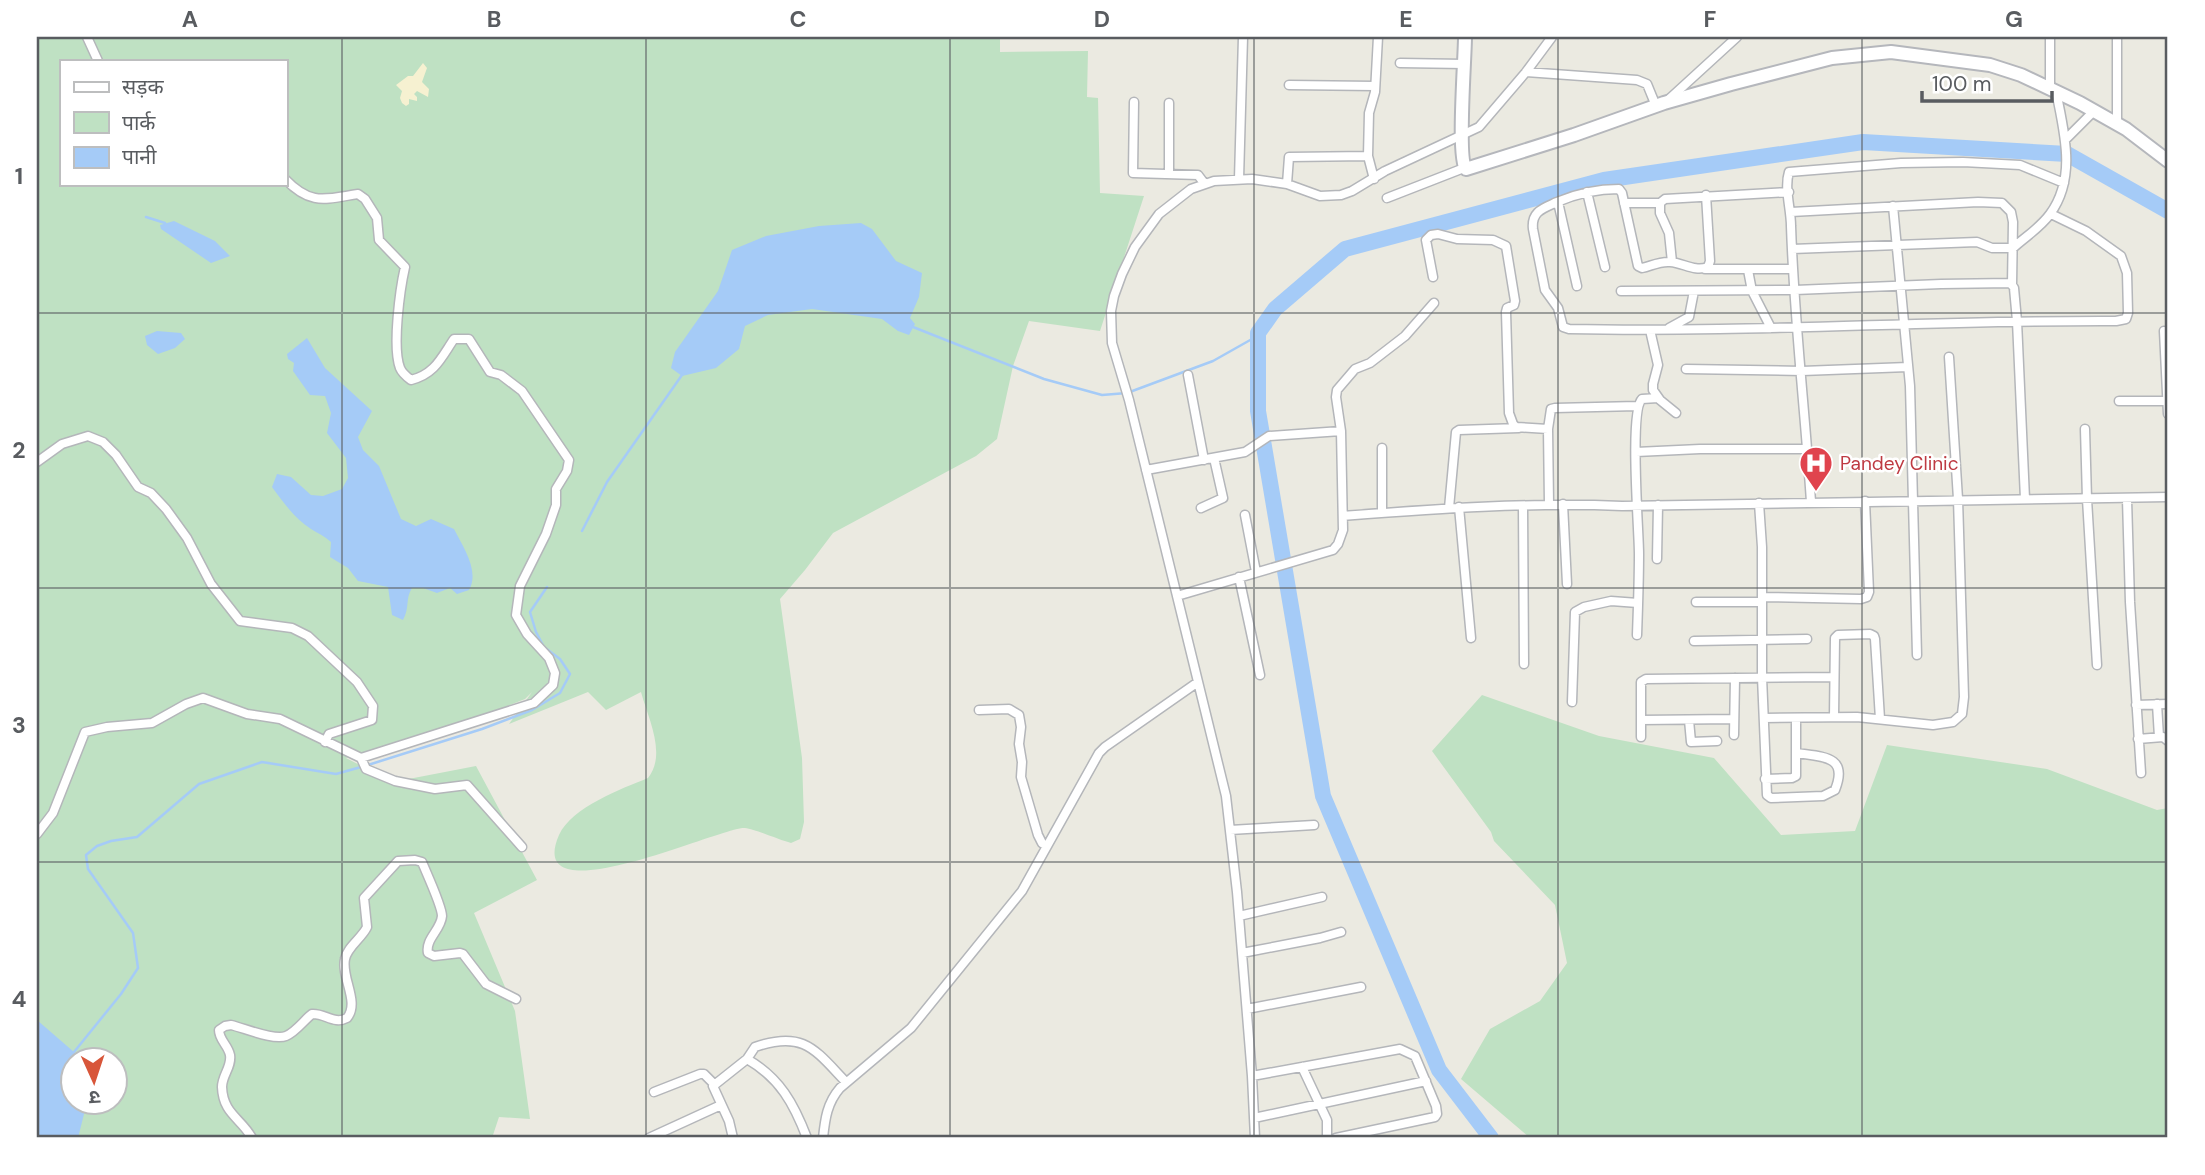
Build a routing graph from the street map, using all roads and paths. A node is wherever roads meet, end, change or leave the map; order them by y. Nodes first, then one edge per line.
1 (87, 37) edge
2 (1243, 37) edge
3 (1378, 37) edge
4 (1465, 37) edge
5 (1552, 37) edge
6 (1737, 37) edge
7 (2050, 37) edge
8 (2117, 37) edge
9 (98, 60) edge
10 (1400, 63) dead end
11 (1465, 64) junction
12 (1526, 72) junction
13 (1289, 85) dead end
14 (1375, 86) junction
15 (2053, 90) junction
16 (1134, 102) dead end
17 (1169, 103) dead end
18 (1660, 105) junction
19 (2094, 111) junction
20 (2117, 124) junction
21 (1462, 135) junction
22 (2065, 140) junction
23 (1368, 156) junction
24 (2168, 161) edge
25 (1464, 168) junction
26 (1169, 174) junction
27 (1239, 179) junction
28 (1374, 179) junction
29 (287, 181) edge
30 (1204, 183) junction
31 (2064, 183) junction
32 (1287, 184) junction
33 (1587, 192) junction
34 (1789, 192) junction
35 (1706, 195) junction
36 (1387, 198) dead end
37 (1558, 202) junction
38 (1624, 203) junction
39 (1660, 203) junction
40 (1893, 206) junction
41 (1791, 212) junction
42 (2050, 214) junction
43 (1896, 246) junction
44 (2013, 248) junction
45 (1792, 249) junction
46 (1672, 262) junction
47 (1605, 267) dead end
48 (1705, 269) junction
49 (1793, 269) junction
50 (1748, 270) junction
51 (1433, 277) dead end
52 (2012, 285) junction
53 (1577, 286) dead end
54 (1900, 286) junction
55 (1795, 290) junction
56 (1621, 291) dead end
57 (1694, 291) junction
58 (1752, 291) junction
59 (1434, 303) dead end
60 (2017, 321) junction
61 (1905, 323) junction
62 (1771, 328) junction
63 (1798, 328) junction
64 (1650, 330) junction
65 (1666, 330) junction
66 (2164, 331) dead end
67 (1949, 357) dead end
68 (1908, 368) junction
69 (1686, 369) dead end
70 (1802, 371) junction
71 (1188, 375) dead end
72 (1658, 398) junction
73 (2119, 401) dead end
74 (2168, 401) edge
75 (1637, 406) junction
76 (1675, 413) dead end
77 (2168, 414) edge
78 (1519, 428) junction
79 (1548, 429) junction
80 (2085, 429) dead end
81 (1341, 431) junction
82 (1382, 448) dead end
83 (1807, 449) junction
84 (1636, 452) junction
85 (1209, 459) junction
86 (37, 462) edge
87 (1146, 470) junction
88 (2168, 497) edge
89 (1958, 499) junction
90 (2025, 499) junction
91 (2087, 499) junction
92 (2127, 499) junction
93 (1914, 500) junction
94 (1865, 501) junction
95 (1759, 502) junction
96 (1811, 502) junction
97 (1549, 504) junction
98 (1563, 504) junction
99 (1658, 505) junction
100 (1523, 506) junction
101 (1637, 506) junction
102 (1201, 508) dead end
103 (1454, 508) junction
104 (1382, 513) junction
105 (1245, 515) dead end
106 (1343, 516) junction
107 (1657, 558) dead end
108 (1256, 572) junction
109 (1238, 577) junction
110 (1567, 584) dead end
111 (1177, 596) junction
112 (1762, 600) junction
113 (1696, 602) dead end
114 (1638, 603) junction
115 (1637, 635) dead end
116 (1471, 638) dead end
117 (1807, 639) dead end
118 (1762, 640) junction
119 (1694, 641) dead end
120 (1917, 655) dead end
121 (1524, 664) dead end
122 (2097, 665) dead end
123 (1260, 675) dead end
124 (1762, 677) junction
125 (1833, 677) junction
126 (1735, 678) junction
127 (1198, 682) junction
128 (1572, 702) dead end
129 (2157, 704) junction
130 (2168, 704) edge
131 (2136, 705) junction
132 (979, 710) dead end
133 (1834, 717) junction
134 (1764, 718) junction
135 (1797, 718) junction
136 (1734, 719) junction
137 (1880, 719) junction
138 (1641, 720) junction
139 (1689, 720) junction
140 (1734, 735) dead end
141 (1641, 737) dead end
142 (2159, 737) junction
143 (2138, 739) junction
144 (1717, 741) dead end
145 (2168, 741) edge
146 (325, 742) junction
147 (1796, 752) junction
148 (361, 758) junction
149 (2141, 774) dead end
150 (1765, 779) junction
151 (1314, 825) dead end
152 (1230, 830) junction
153 (37, 834) edge
154 (1047, 846) junction
155 (522, 847) dead end
156 (1322, 897) dead end
157 (1239, 916) junction
158 (1341, 932) dead end
159 (1242, 953) junction
160 (1362, 987) dead end
161 (516, 999) dead end
162 (1247, 1009) junction
163 (747, 1059) junction
164 (1302, 1067) junction
165 (1252, 1076) junction
166 (1426, 1081) junction
167 (846, 1082) junction
168 (714, 1084) junction
169 (654, 1092) dead end
170 (721, 1105) junction
171 (1320, 1105) junction
172 (1254, 1118) junction
173 (252, 1138) edge
174 (649, 1138) edge
175 (733, 1138) edge
176 (807, 1138) edge
177 (823, 1138) edge
178 (1255, 1138) edge
179 (1327, 1138) edge
180 (1336, 1138) edge

1 - 9 street
2 - 27 street
3 - 14 street
4 - 11 street
5 - 12 street
6 - 18 street
7 - 15 street
8 - 20 street
10 - 11 street
11 - 21 street
12 - 18 street
12 - 21 street
13 - 14 street
14 - 23 street
15 - 18 street
15 - 19 street
15 - 22 street
16 - 26 street
17 - 26 street
18 - 25 street
19 - 20 street
19 - 22 street
20 - 24 street
21 - 25 street
21 - 28 street
22 - 31 street
23 - 28 street
23 - 32 street
25 - 36 street
26 - 30 street
27 - 30 street
27 - 32 street
28 - 32 street
29 - 148 street
30 - 87 street
31 - 34 street
31 - 42 street
33 - 37 street
33 - 38 street
33 - 47 street
34 - 35 street
34 - 41 street
35 - 39 street
35 - 48 street
37 - 53 street
37 - 64 street
38 - 39 street
38 - 46 street
39 - 46 street
40 - 41 street
40 - 43 street
40 - 44 street
41 - 45 street
42 - 44 street
42 - 60 street
43 - 44 street
43 - 45 street
43 - 54 street
44 - 52 street
45 - 49 street
46 - 48 street
48 - 50 street
49 - 50 street
49 - 55 street
50 - 58 street
51 - 78 street
52 - 54 street
52 - 60 street
54 - 55 street
54 - 61 street
55 - 58 street
55 - 63 street
56 - 57 street
57 - 58 street
57 - 65 street
58 - 62 street
59 - 81 street
60 - 61 street
60 - 90 street
61 - 63 street
61 - 68 street
62 - 63 street
62 - 65 street
63 - 70 street
64 - 65 street
64 - 72 street
66 - 74 street
67 - 89 street
68 - 70 street
68 - 93 street
69 - 70 street
70 - 83 street
71 - 85 street
72 - 75 street
72 - 76 street
73 - 74 street
74 - 77 street
75 - 79 street
75 - 84 street
78 - 79 street
78 - 103 street
79 - 97 street
80 - 91 street
81 - 85 street
81 - 106 street
82 - 104 street
83 - 84 street
83 - 96 street
84 - 101 street
85 - 87 street
85 - 102 street
86 - 146 street
87 - 111 street
88 - 92 street
89 - 90 street
89 - 93 street
89 - 137 street
90 - 91 street
91 - 92 street
91 - 122 street
92 - 131 street
93 - 94 street
93 - 120 street
94 - 96 street
94 - 112 street
95 - 96 street
95 - 99 street
95 - 112 street
97 - 98 street
97 - 100 street
98 - 101 street
98 - 110 street
99 - 101 street
99 - 107 street
100 - 103 street
100 - 121 street
101 - 114 street
103 - 104 street
103 - 116 street
104 - 106 street
105 - 108 street
106 - 108 street
108 - 109 street
109 - 111 street
109 - 123 street
111 - 127 street
112 - 113 street
112 - 118 street
114 - 115 street
114 - 128 street
117 - 118 street
118 - 119 street
118 - 124 street
124 - 125 street
124 - 126 street
124 - 134 street
125 - 133 street
125 - 137 street
126 - 136 street
126 - 138 street
127 - 152 street
127 - 154 street
129 - 130 street
129 - 131 street
129 - 142 street
131 - 143 street
132 - 154 street
133 - 135 street
133 - 137 street
134 - 135 street
134 - 150 street
135 - 147 street
136 - 139 street
136 - 140 street
138 - 139 street
138 - 141 street
139 - 144 street
142 - 143 street
142 - 145 street
143 - 149 street
146 - 148 street
146 - 153 street
147 - 150 street
147 - 150 street
148 - 155 street
151 - 152 street
152 - 157 street
154 - 167 street
156 - 157 street
157 - 159 street
158 - 159 street
159 - 162 street
160 - 162 street
161 - 173 street
162 - 165 street
163 - 167 street
163 - 168 street
163 - 176 street
164 - 165 street
164 - 166 street
164 - 171 street
165 - 172 street
166 - 171 street
166 - 180 street
167 - 177 street
168 - 169 street
168 - 170 street
170 - 174 street
170 - 175 street
171 - 172 street
171 - 179 street
172 - 178 street

